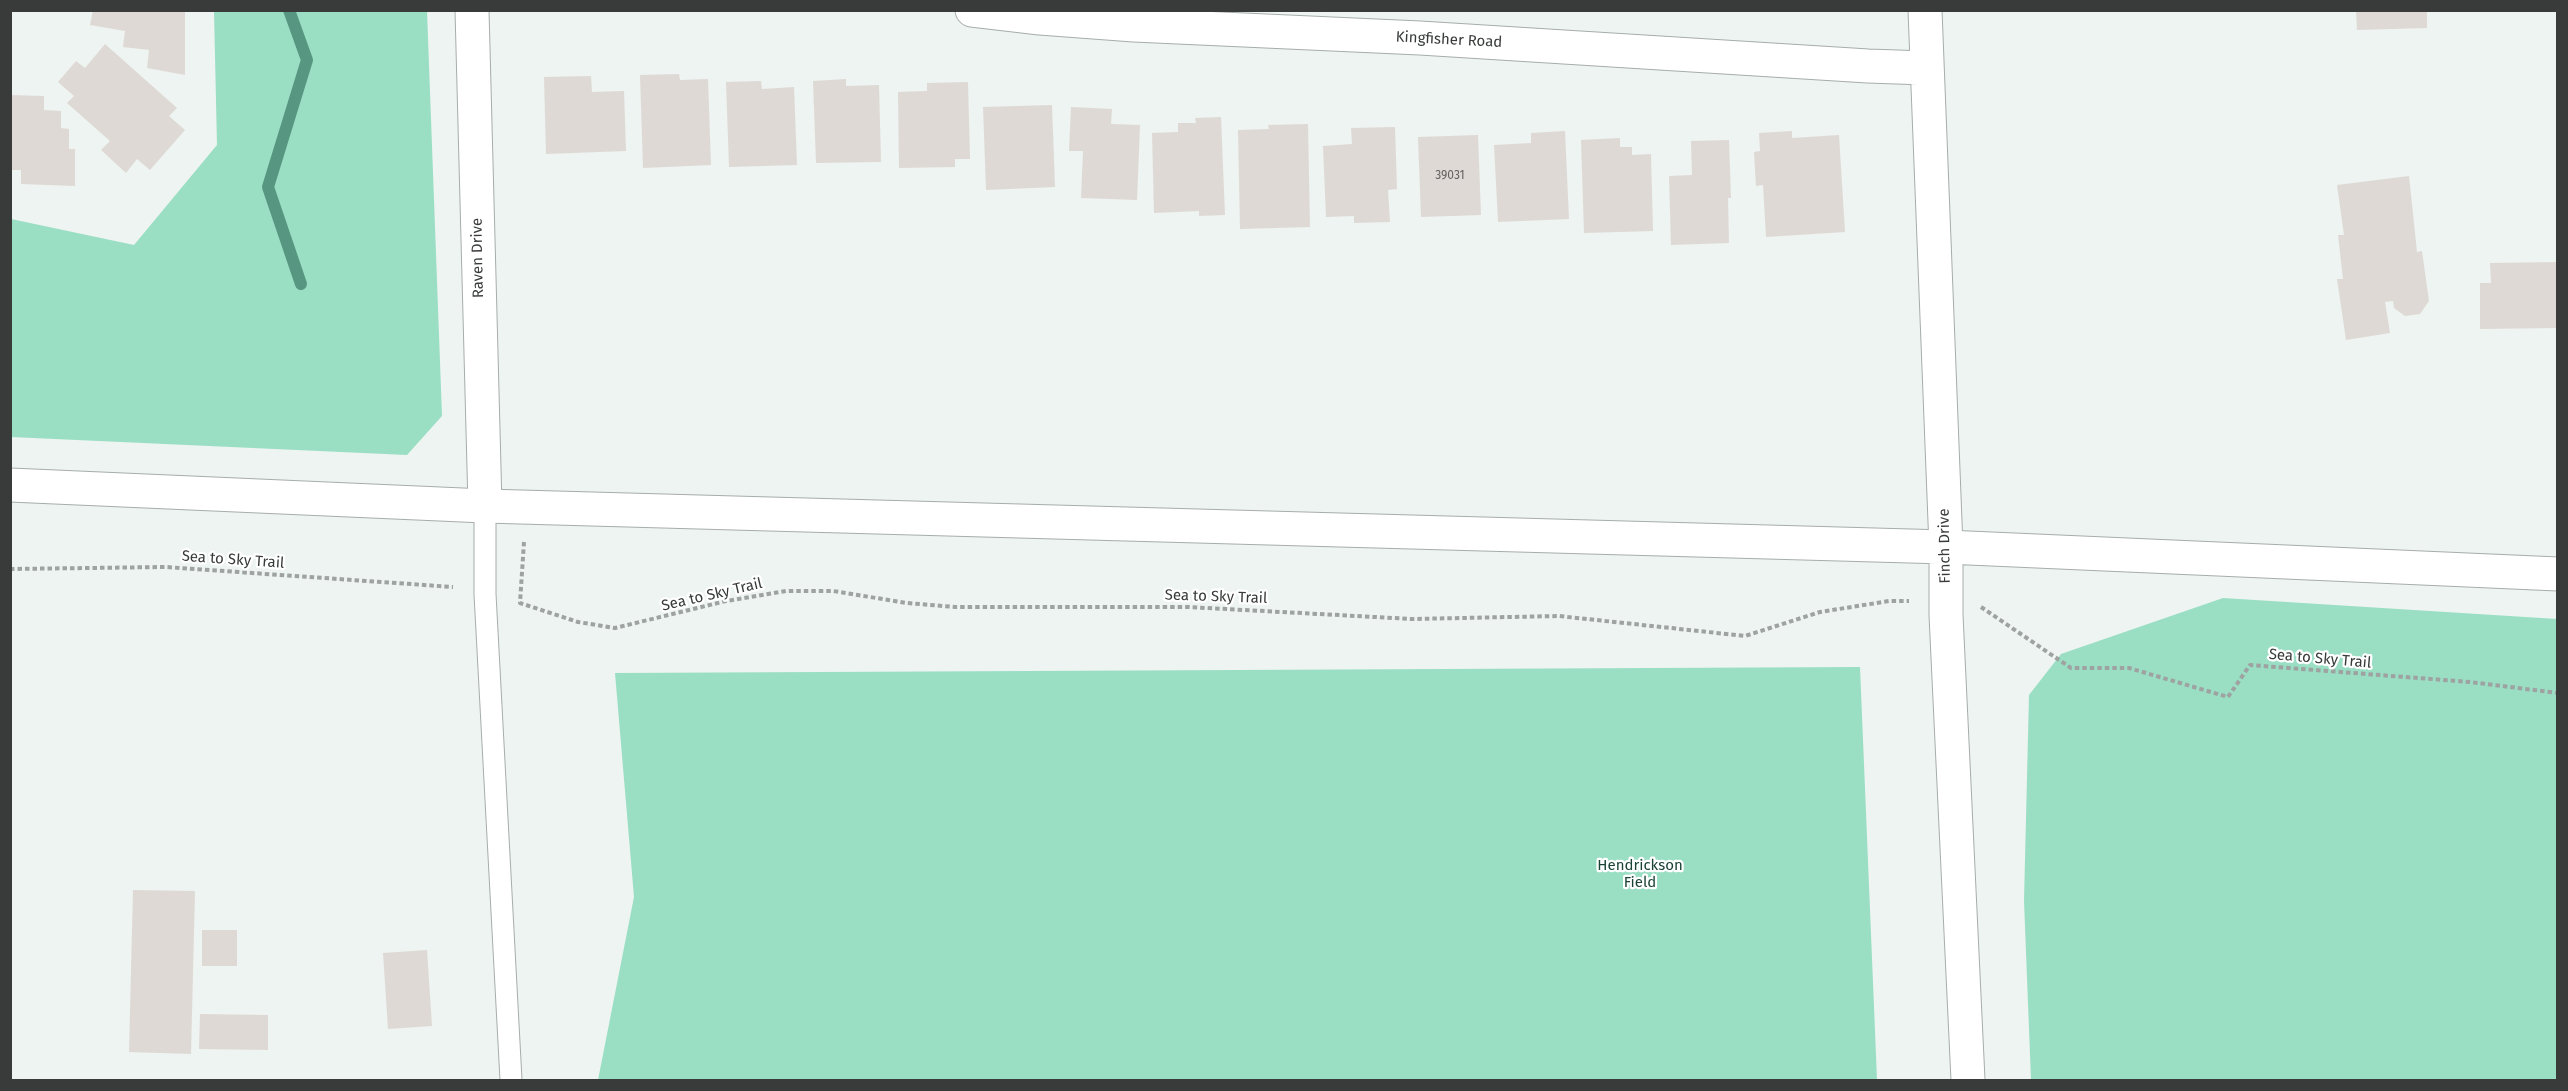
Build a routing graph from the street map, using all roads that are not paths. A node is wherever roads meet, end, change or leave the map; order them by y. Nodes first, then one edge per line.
1 (472, 10) edge
2 (972, 10) edge
3 (1925, 10) edge
4 (1926, 68) junction
5 (10, 485) edge
6 (485, 506) junction
7 (1946, 547) junction
8 (2558, 574) edge
9 (511, 1080) edge
10 (1968, 1080) edge

1 - 6 street, Raven Drive
2 - 4 street, Kingfisher Road
3 - 4 street, Finch Drive
4 - 7 street, Finch Drive
5 - 6 street
6 - 7 street
6 - 9 lane
7 - 8 street
7 - 10 street, Finch Drive

